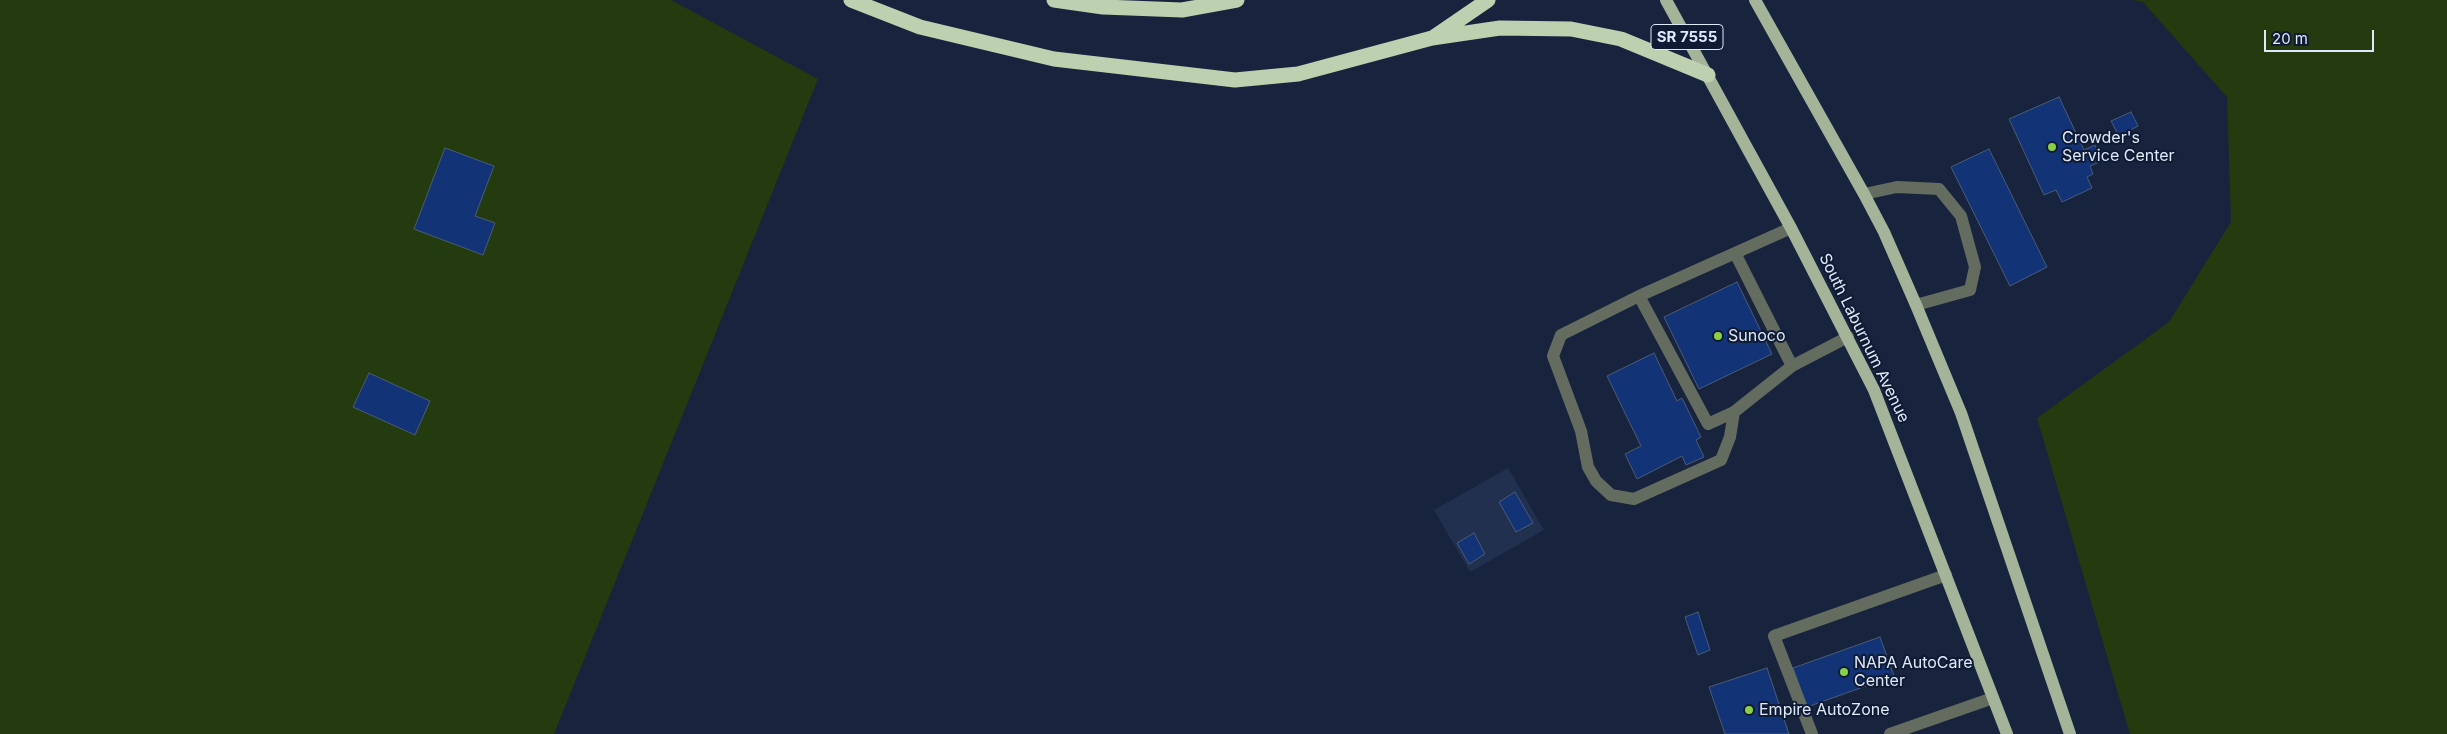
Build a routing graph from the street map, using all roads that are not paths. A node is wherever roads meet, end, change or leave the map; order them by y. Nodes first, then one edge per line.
1 (850, 0) edge
2 (1054, 0) edge
3 (1237, 0) edge
4 (1488, 0) edge
5 (1666, 0) edge
6 (1754, 0) edge
7 (1432, 38) junction
8 (1708, 74) junction
9 (1864, 194) junction
10 (1791, 228) junction
11 (1735, 253) junction
12 (1639, 296) junction
13 (1916, 305) junction
14 (1848, 337) junction
15 (1792, 366) junction
16 (1734, 412) junction
17 (1946, 575) junction
18 (1993, 698) junction
19 (1812, 734) edge
20 (1890, 734) edge
21 (2006, 734) edge
22 (2070, 734) edge

1 - 7 highway
2 - 3 highway
4 - 7 highway
5 - 8 main road, South Laburnum Avenue / SR 7555
6 - 9 main road
7 - 8 highway
8 - 10 main road, South Laburnum Avenue
9 - 13 main road
9 - 13 lane
10 - 11 lane
10 - 14 main road, South Laburnum Avenue
11 - 12 lane
11 - 15 lane
12 - 16 lane
12 - 16 lane
13 - 22 main road
14 - 15 lane
14 - 17 main road, South Laburnum Avenue
15 - 16 lane
17 - 18 main road, South Laburnum Avenue
17 - 19 lane
18 - 20 lane
18 - 21 main road, South Laburnum Avenue

